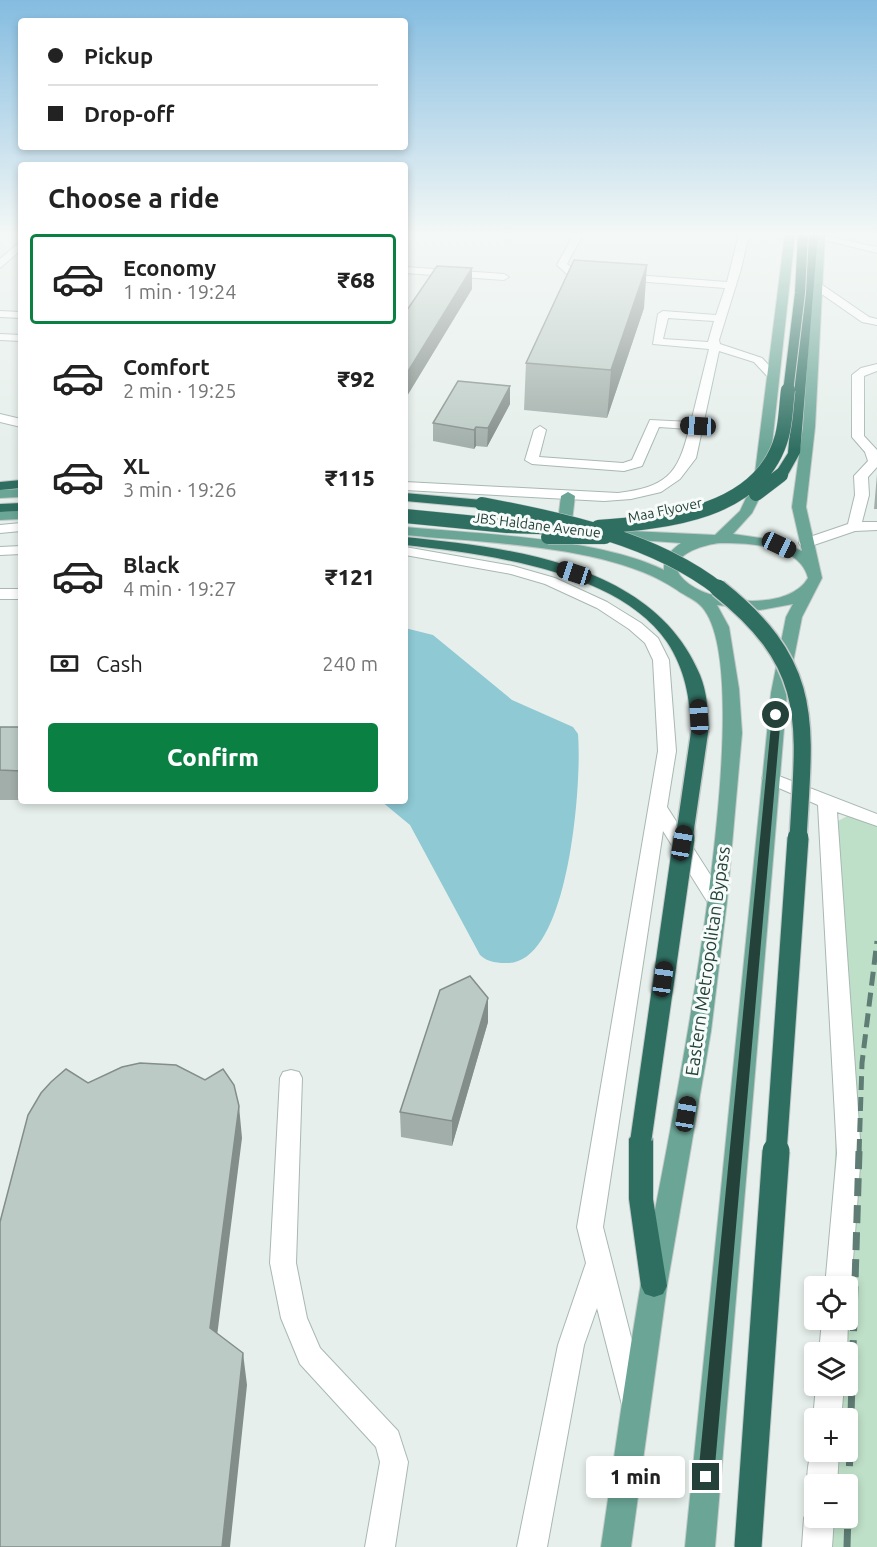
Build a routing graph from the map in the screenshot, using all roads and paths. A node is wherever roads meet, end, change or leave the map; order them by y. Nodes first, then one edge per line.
1 (723, 306) edge
2 (781, 306) edge
3 (798, 306) edge
4 (810, 306) edge
5 (816, 306) edge
6 (846, 306) edge
7 (0, 314) edge
8 (18, 315) edge
9 (719, 318) junction
10 (877, 322) edge
11 (0, 337) edge
12 (18, 338) edge
13 (715, 346) junction
14 (877, 367) edge
15 (772, 375) junction
16 (1, 419) edge
17 (18, 422) edge
18 (698, 426) junction
19 (540, 429) dead end
20 (18, 484) edge
21 (0, 486) edge
22 (408, 486) edge
23 (18, 495) edge
24 (0, 496) edge
25 (568, 496) junction
26 (408, 497) edge
27 (18, 507) edge
28 (0, 508) edge
29 (408, 510) edge
30 (0, 515) edge
31 (18, 515) edge
32 (408, 516) edge
33 (408, 525) edge
34 (877, 526) edge
35 (18, 527) edge
36 (854, 527) junction
37 (0, 528) edge
38 (564, 529) junction
39 (408, 531) edge
40 (713, 539) junction
41 (408, 541) edge
42 (806, 543) junction
43 (18, 550) edge
44 (0, 551) edge
45 (408, 552) edge
46 (811, 566) junction
47 (689, 590) junction
48 (809, 590) junction
49 (0, 594) edge
50 (18, 594) edge
51 (771, 778) junction
52 (827, 802) junction
53 (659, 809) junction
54 (877, 820) edge
55 (717, 901) junction
56 (291, 1078) dead end
57 (599, 1263) junction
58 (839, 1276) edge
59 (654, 1286) junction
60 (636, 1412) junction
61 (818, 1528) edge
62 (380, 1547) edge
63 (532, 1547) edge
64 (616, 1547) edge
65 (700, 1547) edge
66 (748, 1547) edge
67 (817, 1547) edge

1 - 9 street
2 - 15 main road
3 - 32 highway, Maa Flyover, bridge
4 - 33 highway, Maa Flyover, bridge
5 - 42 main road
6 - 10 street
7 - 8 street
9 - 13 street
9 - 13 street
11 - 12 street
13 - 15 street
13 - 18 street
14 - 36 street
15 - 40 main road
16 - 17 street
18 - 19 street
18 - 25 street
20 - 21 highway
22 - 25 street
23 - 24 highway
25 - 38 main road
26 - 66 highway, bridge
27 - 28 highway
29 - 38 main road, JBS Haldane Avenue
30 - 31 main road
34 - 36 street
35 - 37 street
36 - 42 street
38 - 40 main road, JBS Haldane Avenue
39 - 47 main road, JBS Haldane Avenue
40 - 46 main road, JBS Haldane Avenue
40 - 47 main road
41 - 59 highway, bridge
42 - 46 main road
43 - 44 street
45 - 53 street
46 - 48 main road
47 - 48 main road
47 - 55 main road, Eastern Metropolitan Bypass
48 - 51 main road
49 - 50 street
51 - 52 street
51 - 65 main road
52 - 54 street
52 - 58 street
53 - 55 street
53 - 57 street
55 - 59 main road, Eastern Metropolitan Bypass
56 - 62 street
57 - 60 street
57 - 63 street
59 - 60 main road, Eastern Metropolitan Bypass
60 - 64 main road, Eastern Metropolitan Bypass
61 - 67 street

